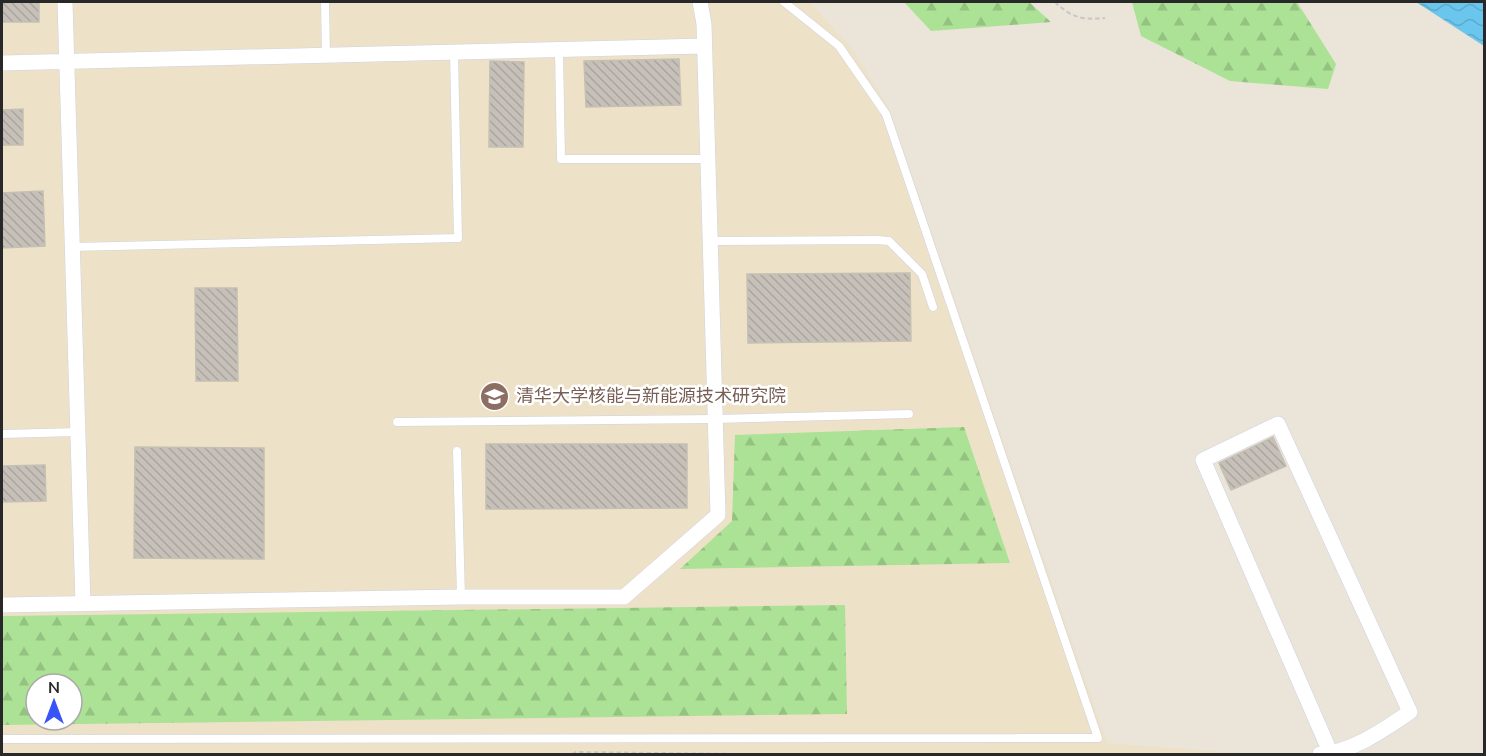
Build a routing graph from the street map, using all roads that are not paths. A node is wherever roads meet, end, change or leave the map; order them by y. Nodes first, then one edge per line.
1 (64, 2) edge
2 (325, 2) edge
3 (700, 2) edge
4 (784, 2) edge
5 (704, 46) junction
6 (559, 51) junction
7 (453, 53) junction
8 (326, 56) junction
9 (66, 61) junction
10 (2, 63) edge
11 (708, 159) junction
12 (710, 241) junction
13 (72, 247) junction
14 (933, 307) dead end
15 (909, 414) dead end
16 (716, 419) junction
17 (397, 422) dead end
18 (77, 432) junction
19 (2, 434) edge
20 (457, 451) dead end
21 (460, 597) junction
22 (83, 604) junction
23 (2, 605) edge
24 (2, 739) edge
25 (1320, 754) edge
26 (1331, 754) edge

1 - 9 street
2 - 8 lane
3 - 5 street
4 - 24 lane
5 - 6 street
5 - 11 street
6 - 7 street
6 - 11 lane
7 - 8 street
7 - 13 lane
8 - 9 street
9 - 10 street
9 - 13 street
11 - 12 street
12 - 14 lane
12 - 16 street
13 - 18 street
15 - 16 lane
16 - 17 lane
16 - 21 street
18 - 19 lane
18 - 22 street
20 - 21 lane
21 - 22 street
22 - 23 street
25 - 26 street
26 - 26 street

